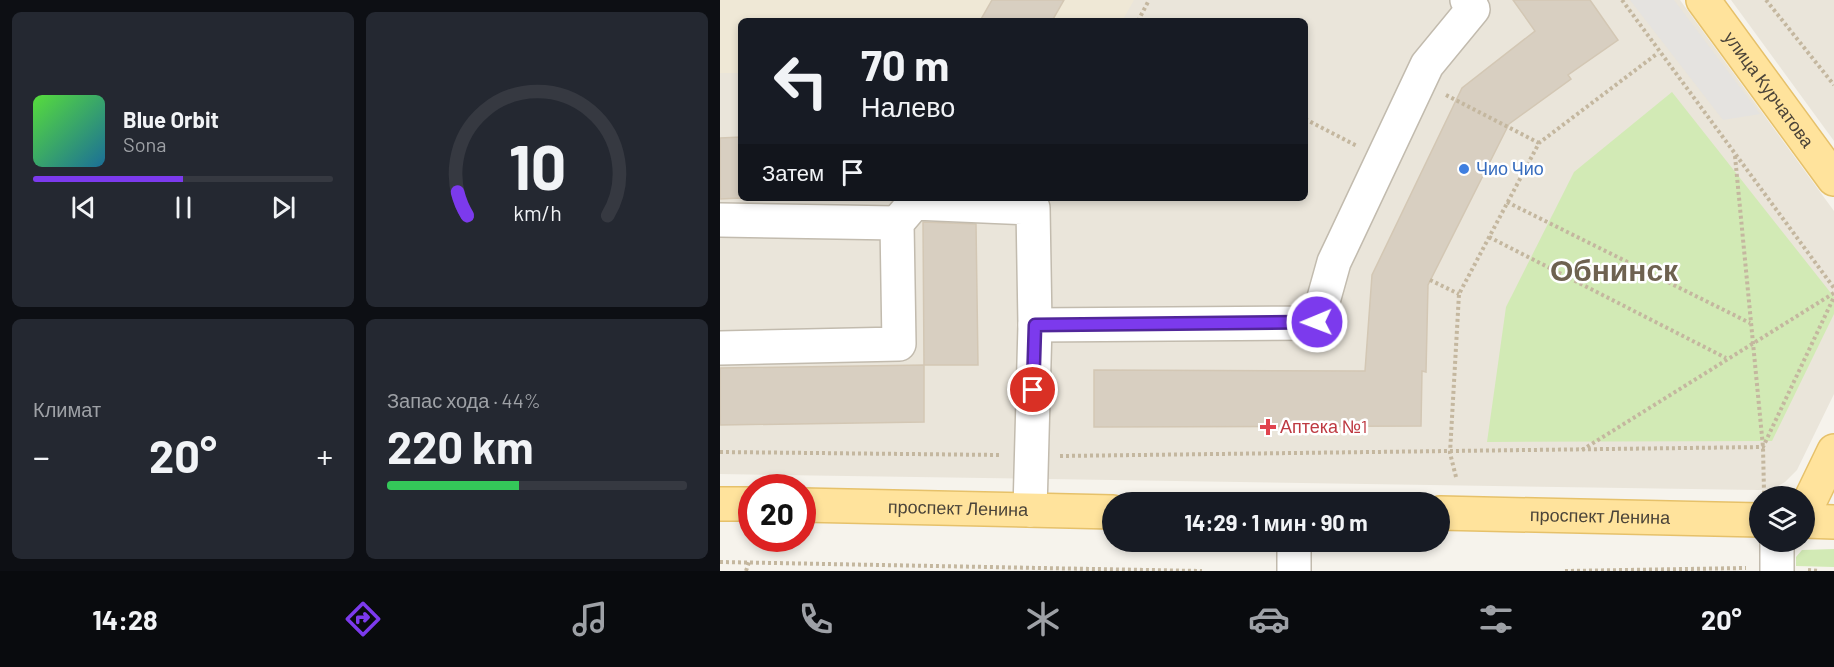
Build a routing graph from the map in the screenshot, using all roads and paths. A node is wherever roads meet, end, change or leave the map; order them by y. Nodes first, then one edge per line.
1 (1149, 0) edge
2 (1467, 0) edge
3 (1622, 0) edge
4 (1703, 0) edge
5 (1766, 0) edge
6 (1140, 18) edge
7 (1658, 53) junction
8 (1419, 81) junction
9 (1834, 85) edge
10 (1308, 121) edge
11 (1539, 143) junction
12 (1735, 155) junction
13 (1382, 160) junction
14 (1834, 179) edge
15 (1507, 202) junction
16 (720, 220) edge
17 (897, 223) junction
18 (1489, 237) junction
19 (1430, 280) dead end
20 (1834, 288) edge
21 (1459, 294) junction
22 (1834, 295) edge
23 (1751, 323) junction
24 (1035, 325) junction
25 (1753, 342) junction
26 (720, 348) edge
27 (1727, 358) junction
28 (1763, 447) junction
29 (1581, 450) junction
30 (1834, 451) edge
31 (720, 452) edge
32 (1450, 453) junction
33 (1022, 455) junction
34 (1456, 477) dead end
35 (1764, 486) edge
36 (1815, 490) edge
37 (720, 504) edge
38 (738, 504) edge
39 (816, 506) edge
40 (1030, 510) junction
41 (1102, 512) edge
42 (1450, 513) edge
43 (1749, 520) edge
44 (1815, 521) edge
45 (1834, 522) edge
46 (1294, 552) edge
47 (1777, 560) edge
48 (720, 562) edge
49 (749, 562) junction
50 (1036, 569) edge
51 (746, 571) edge
52 (1202, 571) edge
53 (1294, 571) edge
54 (1564, 571) edge
55 (1819, 571) edge

1 - 6 path
2 - 8 street
3 - 7 path
4 - 14 main road, улица Курчатова
5 - 9 path
7 - 11 path
7 - 12 path
8 - 11 path
8 - 13 street
10 - 13 path
11 - 15 path
12 - 20 path
12 - 23 path
13 - 24 street
15 - 18 path
15 - 23 path
16 - 17 street
17 - 24 street
17 - 26 street
18 - 21 path
18 - 27 path
19 - 21 path
21 - 32 path
22 - 25 path
22 - 28 path
23 - 25 path
24 - 33 street
25 - 27 path
25 - 28 path
27 - 29 path
28 - 29 path
28 - 35 path
29 - 32 path
30 - 36 main road
31 - 33 path
32 - 33 path
32 - 34 path
33 - 40 street
37 - 38 main road
39 - 40 main road, проспект Ленина
40 - 41 main road, проспект Ленина
42 - 43 main road, проспект Ленина
44 - 45 main road
46 - 53 street
47 - 54 path
47 - 55 path
48 - 49 path
49 - 50 path
49 - 51 path
50 - 52 path

